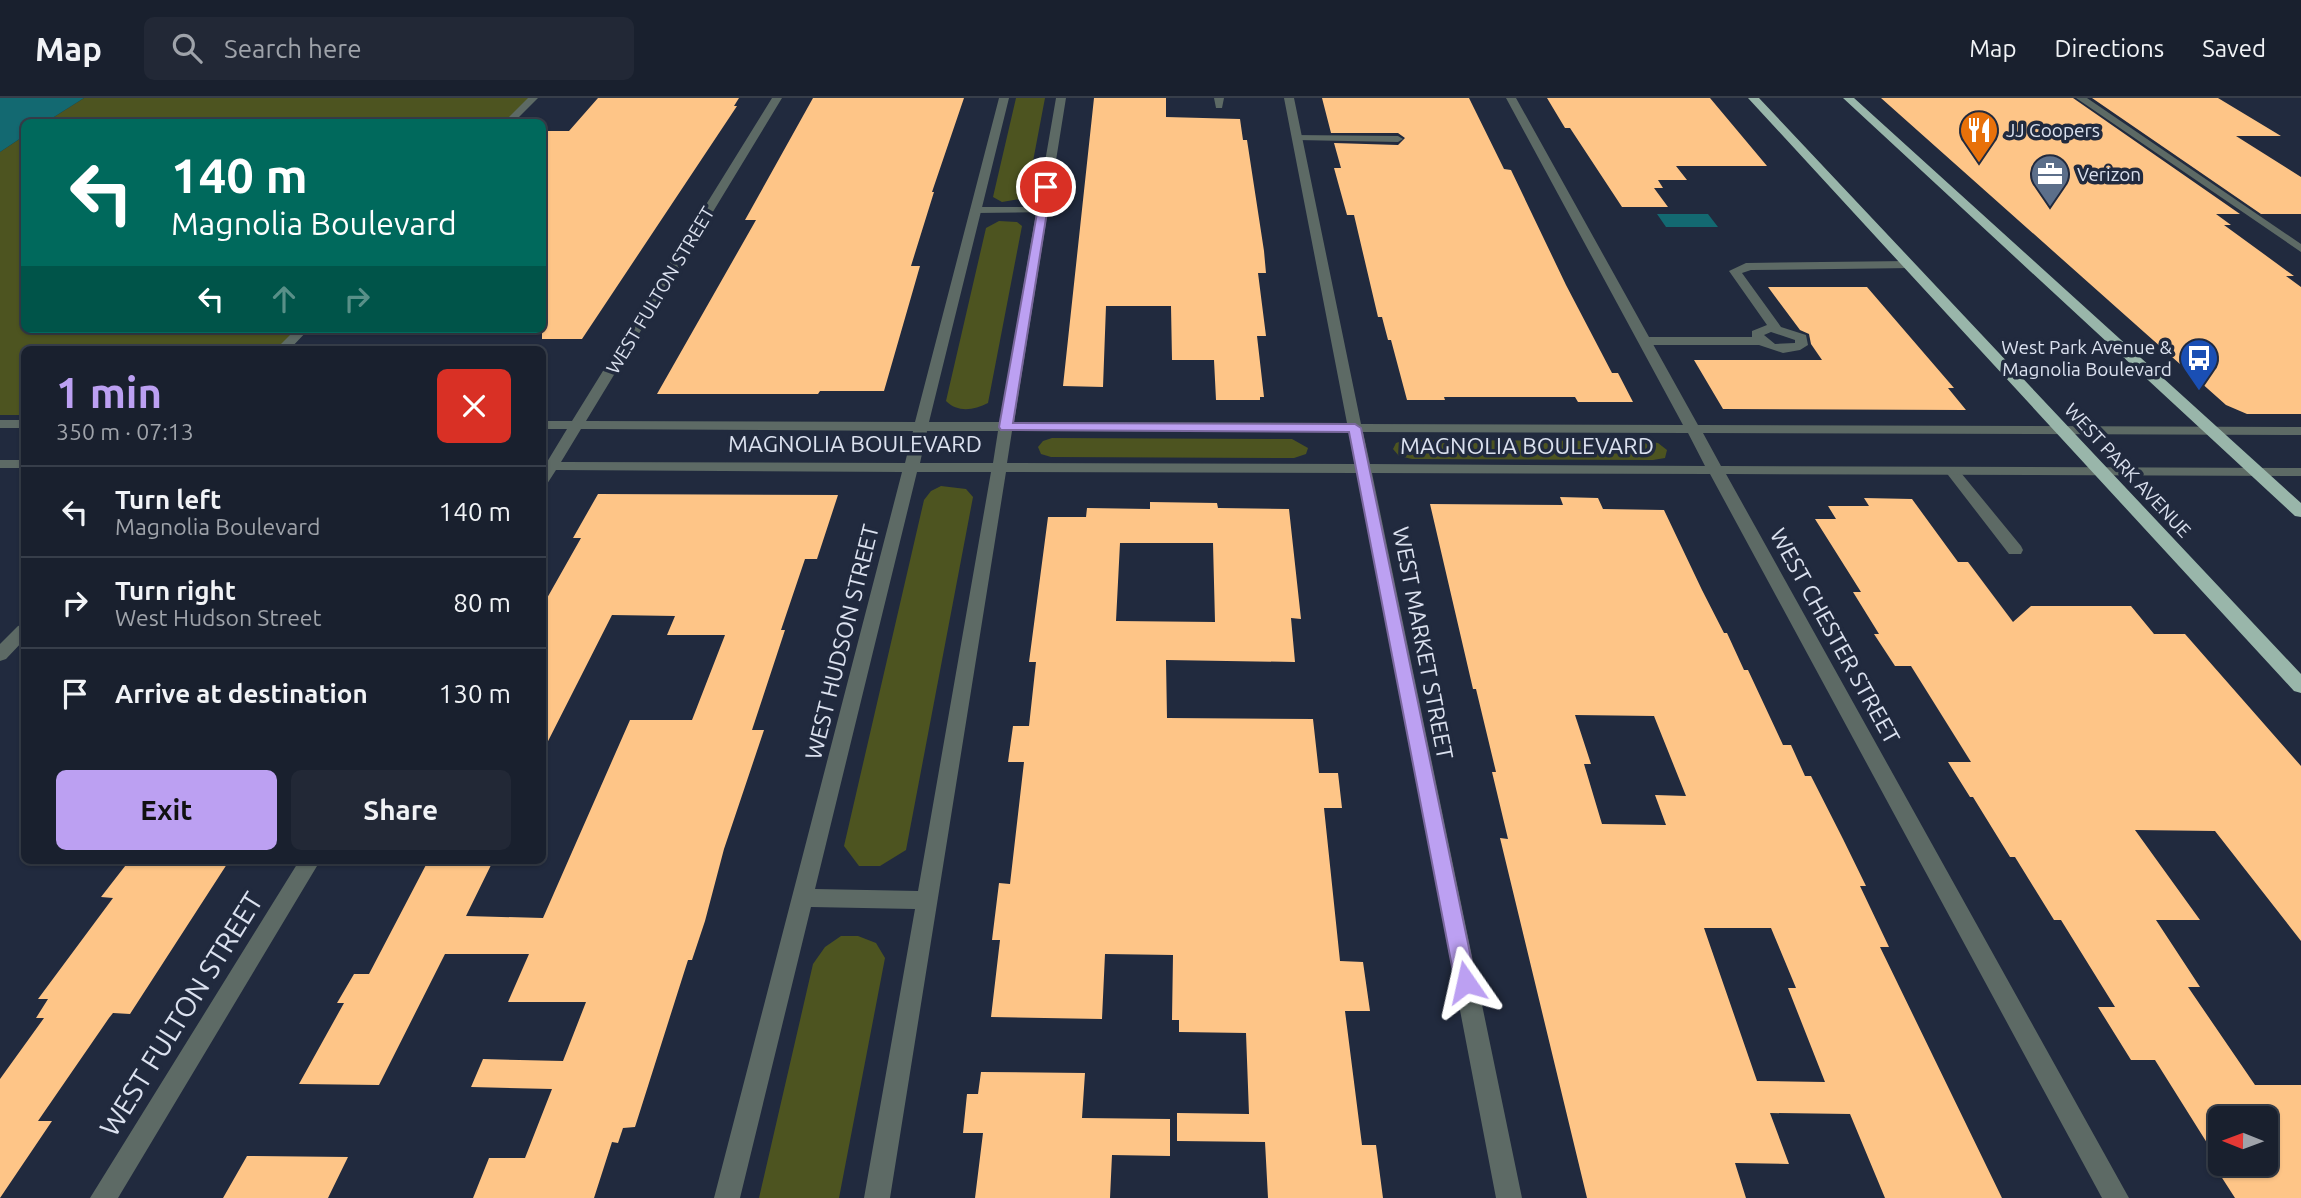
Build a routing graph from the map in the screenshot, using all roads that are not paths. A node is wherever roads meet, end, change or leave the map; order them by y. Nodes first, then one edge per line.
1 (533, 98) edge
2 (777, 98) edge
3 (1004, 98) edge
4 (1061, 98) edge
5 (1289, 98) edge
6 (1511, 98) edge
7 (1753, 98) edge
8 (1848, 98) edge
9 (2081, 98) edge
10 (512, 119) edge
11 (1297, 137) junction
12 (1398, 138) dead end
13 (976, 210) junction
14 (1042, 210) junction
15 (2301, 249) edge
16 (1909, 265) junction
17 (1776, 328) junction
18 (299, 333) edge
19 (1644, 341) junction
20 (1760, 341) junction
21 (286, 346) edge
22 (0, 424) edge
23 (21, 424) edge
24 (546, 425) edge
25 (577, 426) junction
26 (922, 427) junction
27 (1006, 427) junction
28 (1355, 428) junction
29 (1693, 429) junction
30 (2063, 430) junction
31 (2212, 430) junction
32 (2301, 431) edge
33 (0, 464) edge
34 (21, 464) edge
35 (547, 466) edge
36 (911, 467) junction
37 (999, 467) junction
38 (1363, 468) junction
39 (1716, 470) junction
40 (1952, 471) junction
41 (2101, 471) junction
42 (2257, 472) junction
43 (2301, 472) edge
44 (2301, 512) edge
45 (2015, 550) dead end
46 (21, 633) edge
47 (0, 656) edge
48 (2301, 686) edge
49 (308, 864) edge
50 (803, 898) junction
51 (927, 900) junction
52 (103, 1198) edge
53 (727, 1198) edge
54 (877, 1198) edge
55 (1509, 1198) edge
56 (2116, 1198) edge

1 - 10 street
2 - 25 street, WEST FULTON STREET
3 - 13 street, WEST HUDSON STREET
4 - 14 street
5 - 11 street, WEST MARKET STREET
6 - 19 street, WEST CHESTER STREET
7 - 16 highway, WEST PARK AVENUE
8 - 31 highway
9 - 15 street
11 - 12 street
11 - 28 street, WEST MARKET STREET
13 - 14 street
13 - 26 street, WEST HUDSON STREET
14 - 27 street
16 - 17 street
16 - 30 highway, WEST PARK AVENUE
17 - 20 street
17 - 20 street
18 - 21 street
19 - 20 street
19 - 29 street, WEST CHESTER STREET
22 - 23 street
24 - 25 street, MAGNOLIA BOULEVARD
25 - 26 street, MAGNOLIA BOULEVARD
25 - 35 street, WEST FULTON STREET
26 - 27 street, MAGNOLIA BOULEVARD
26 - 36 street, WEST HUDSON STREET
27 - 28 street, MAGNOLIA BOULEVARD
27 - 37 street
28 - 29 street, MAGNOLIA BOULEVARD
28 - 38 street, WEST MARKET STREET
29 - 30 street, MAGNOLIA BOULEVARD
29 - 39 street, WEST CHESTER STREET
30 - 31 street, MAGNOLIA BOULEVARD
30 - 41 highway, WEST PARK AVENUE
31 - 32 street, MAGNOLIA BOULEVARD
31 - 42 highway
33 - 34 street
35 - 36 street, MAGNOLIA BOULEVARD
36 - 37 street, MAGNOLIA BOULEVARD
36 - 50 street, WEST HUDSON STREET
37 - 38 street, MAGNOLIA BOULEVARD
37 - 51 street
38 - 39 street, MAGNOLIA BOULEVARD
38 - 55 street, WEST MARKET STREET
39 - 40 street, MAGNOLIA BOULEVARD
39 - 56 street, WEST CHESTER STREET
40 - 41 street, MAGNOLIA BOULEVARD
40 - 45 street
41 - 42 street, MAGNOLIA BOULEVARD
41 - 48 highway, WEST PARK AVENUE
42 - 43 street, MAGNOLIA BOULEVARD
42 - 44 highway
46 - 47 street
49 - 52 street, WEST FULTON STREET
50 - 51 street
50 - 53 street, WEST HUDSON STREET
51 - 54 street

